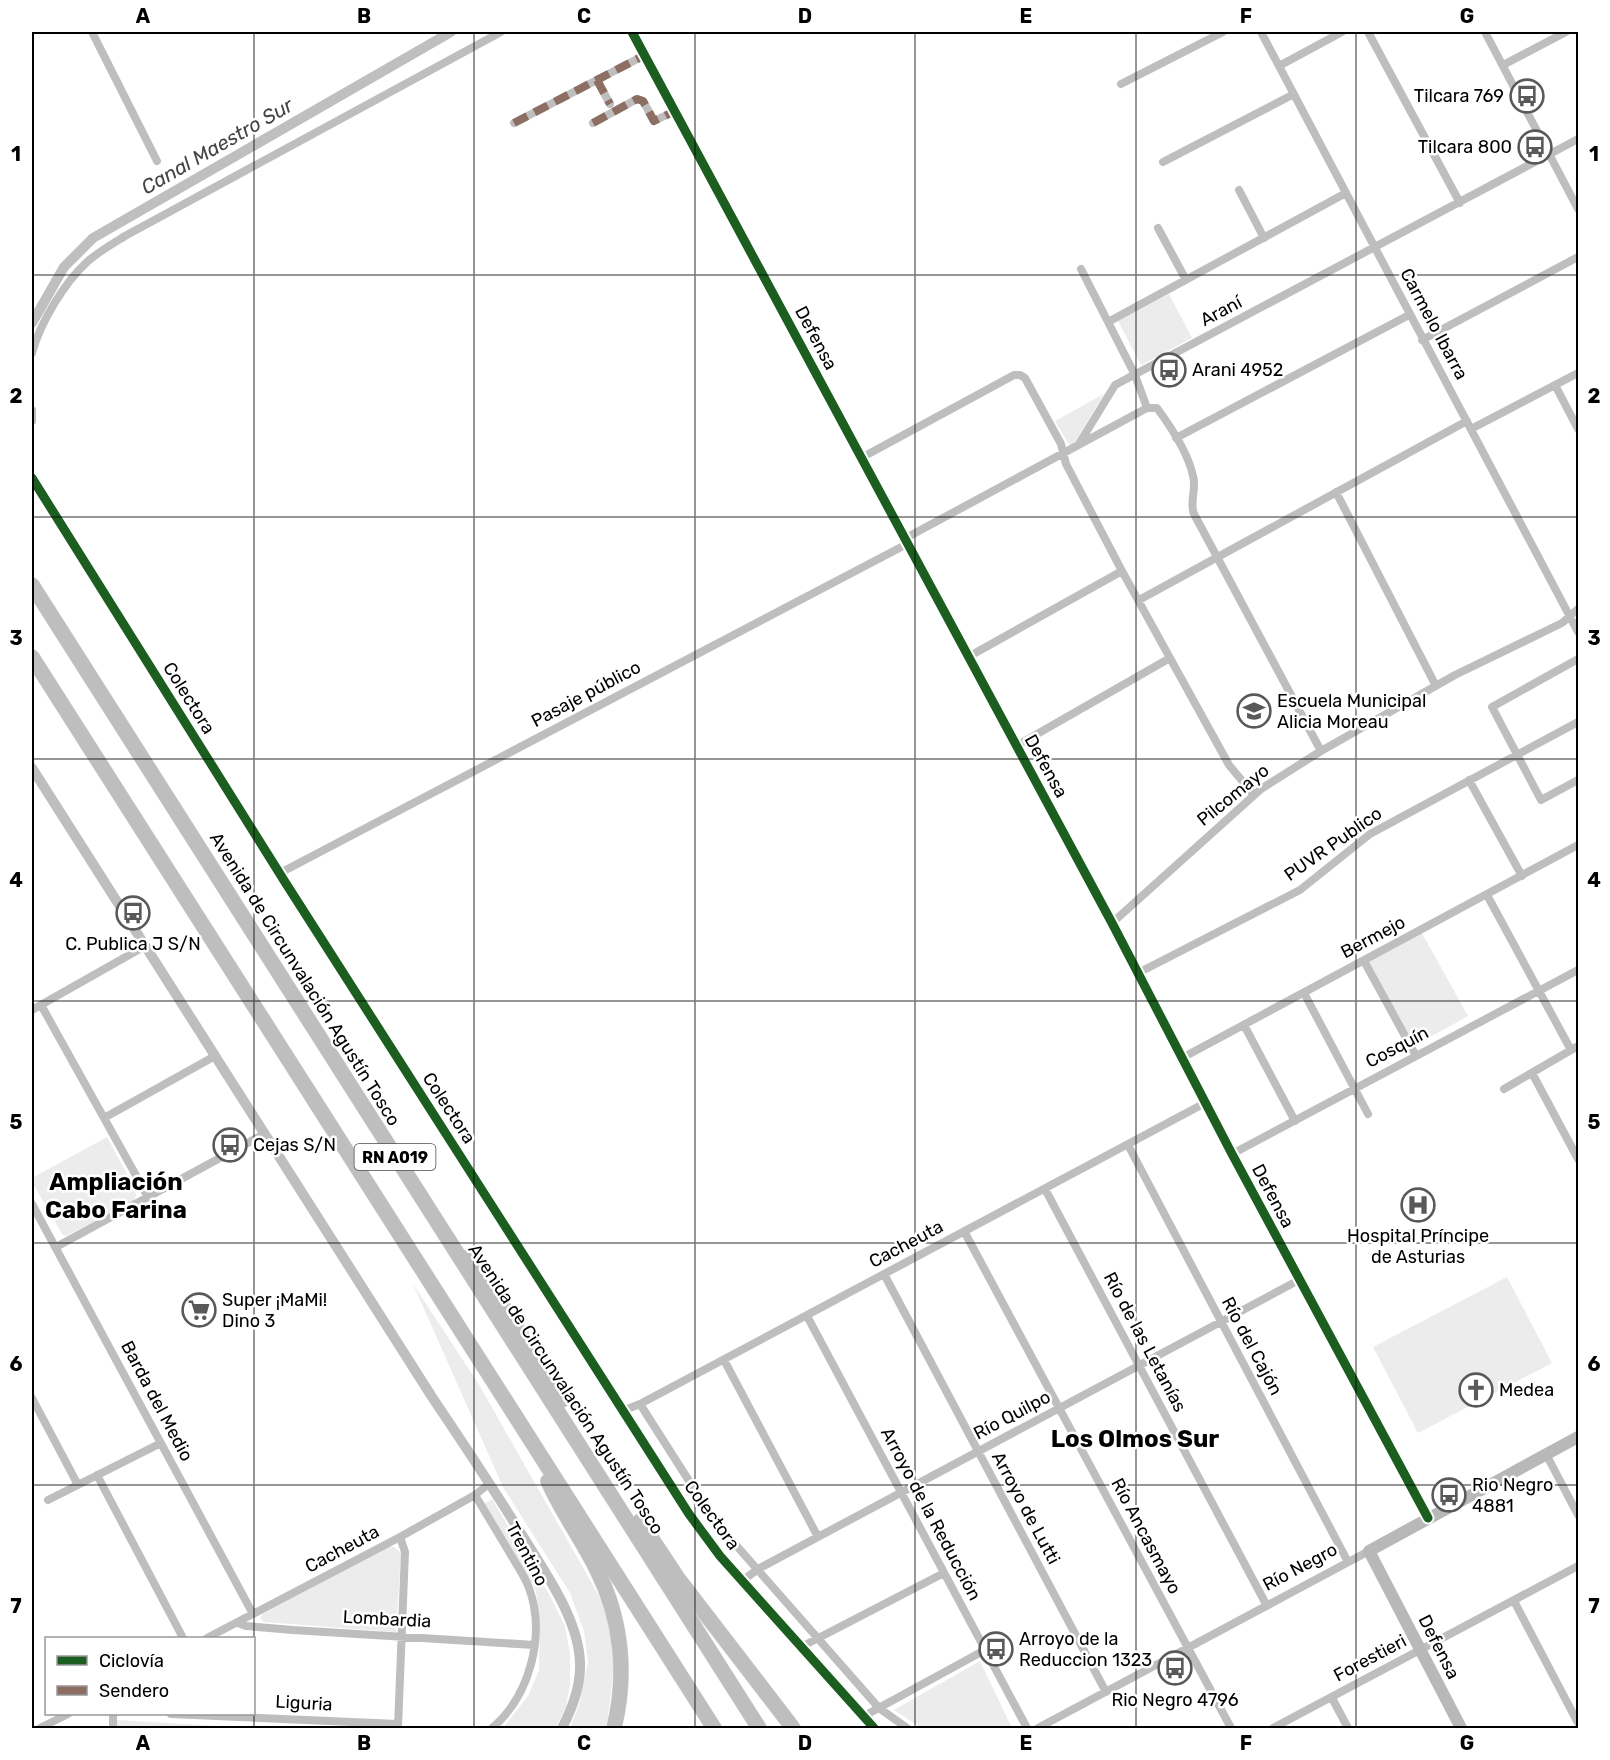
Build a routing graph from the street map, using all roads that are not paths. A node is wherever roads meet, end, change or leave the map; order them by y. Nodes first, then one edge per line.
1 (92, 32) edge
2 (501, 32) edge
3 (632, 32) edge
4 (1222, 32) edge
5 (1261, 32) edge
6 (1342, 32) edge
7 (1368, 32) edge
8 (1485, 32) edge
9 (1566, 32) edge
10 (645, 55) junction
11 (1503, 65) junction
12 (1279, 66) junction
13 (597, 80) junction
14 (1121, 84) dead end
15 (1294, 94) junction
16 (610, 104) dead end
17 (675, 111) junction
18 (514, 123) dead end
19 (593, 123) dead end
20 (1578, 139) edge
21 (1549, 154) junction
22 (157, 161) dead end
23 (1163, 162) dead end
24 (1239, 190) dead end
25 (1346, 193) junction
26 (1460, 203) junction
27 (1578, 209) edge
28 (1158, 228) dead end
29 (1264, 237) junction
30 (1376, 248) junction
31 (1578, 257) edge
32 (1081, 268) dead end
33 (1186, 280) junction
34 (1409, 315) junction
35 (1108, 322) junction
36 (1422, 340) junction
37 (32, 353) edge
38 (1578, 372) edge
39 (1135, 375) junction
40 (1555, 385) junction
41 (1147, 408) junction
42 (32, 410) edge
43 (32, 421) edge
44 (1469, 425) junction
45 (1578, 429) edge
46 (1176, 438) junction
47 (1078, 445) junction
48 (1063, 453) junction
49 (861, 458) junction
50 (32, 478) edge
51 (1336, 492) junction
52 (906, 541) junction
53 (1217, 557) junction
54 (1122, 571) junction
55 (32, 585) edge
56 (1139, 600) junction
57 (1578, 609) edge
58 (1570, 616) junction
59 (1578, 632) edge
60 (32, 657) edge
61 (968, 657) junction
62 (1170, 658) junction
63 (1578, 659) edge
64 (1436, 686) junction
65 (1578, 722) edge
66 (1016, 746) junction
67 (1321, 751) junction
68 (1517, 755) junction
69 (32, 768) edge
70 (1469, 780) junction
71 (1578, 780) edge
72 (1253, 795) junction
73 (1578, 845) edge
74 (280, 873) junction
75 (1522, 876) junction
76 (1487, 895) junction
77 (1112, 923) junction
78 (145, 946) junction
79 (1364, 961) junction
80 (1578, 970) edge
81 (1138, 973) junction
82 (1539, 990) junction
83 (1304, 993) junction
84 (41, 1005) junction
85 (32, 1010) edge
86 (1244, 1025) junction
87 (1574, 1048) edge
88 (215, 1056) junction
89 (1416, 1056) junction
90 (1182, 1058) junction
91 (1533, 1073) junction
92 (1355, 1089) junction
93 (1504, 1089) dead end
94 (1205, 1103) junction
95 (1368, 1114) dead end
96 (104, 1118) junction
97 (1295, 1121) junction
98 (264, 1134) junction
99 (1128, 1145) junction
100 (1232, 1154) junction
101 (1578, 1159) edge
102 (1045, 1189) junction
103 (148, 1197) junction
104 (32, 1206) edge
105 (429, 1211) junction
106 (964, 1231) junction
107 (56, 1247) junction
108 (884, 1275) junction
109 (1299, 1280) junction
110 (807, 1316) junction
111 (1221, 1322) junction
112 (724, 1360) junction
113 (1139, 1365) junction
114 (32, 1398) edge
115 (640, 1404) junction
116 (1059, 1408) junction
117 (622, 1411) junction
118 (1578, 1437) edge
119 (530, 1440) junction
120 (161, 1443) junction
121 (977, 1452) junction
122 (1546, 1454) junction
123 (97, 1475) junction
124 (490, 1483) junction
125 (78, 1485) junction
126 (900, 1493) junction
127 (475, 1495) junction
128 (48, 1500) dead end
129 (1578, 1515) edge
130 (1428, 1518) junction
131 (400, 1537) junction
132 (818, 1537) junction
133 (1369, 1551) junction
134 (1348, 1562) junction
135 (1578, 1566) edge
136 (758, 1569) junction
137 (944, 1573) junction
138 (742, 1581) junction
139 (1514, 1601) junction
140 (1267, 1605) junction
141 (253, 1614) junction
142 (238, 1623) junction
143 (403, 1636) junction
144 (182, 1637) edge
145 (209, 1637) edge
146 (817, 1638) junction
147 (534, 1645) junction
148 (801, 1647) junction
149 (1188, 1648) junction
150 (985, 1650) junction
151 (1420, 1650) junction
152 (1106, 1692) junction
153 (1332, 1698) junction
154 (879, 1708) junction
155 (64, 1715) edge
156 (206, 1715) edge
157 (864, 1716) junction
158 (1578, 1723) edge
159 (398, 1726) edge
160 (40, 1728) edge
161 (492, 1728) edge
162 (562, 1728) edge
163 (614, 1728) edge
164 (714, 1728) edge
165 (759, 1728) edge
166 (793, 1728) edge
167 (874, 1728) edge
168 (907, 1728) edge
169 (1027, 1728) edge
170 (1038, 1728) edge
171 (1231, 1728) edge
172 (1273, 1728) edge
173 (1348, 1728) edge
174 (1461, 1728) edge

1 - 22 street
2 - 37 street
3 - 10 street, Defensa
4 - 14 street
5 - 12 street, Carmelo Ibarra
6 - 12 street
7 - 26 street
8 - 11 street
9 - 11 street
10 - 13 street
10 - 17 street, Defensa
11 - 21 street
12 - 15 street, Carmelo Ibarra
13 - 16 street
13 - 18 street
15 - 23 street
15 - 25 street, Carmelo Ibarra
17 - 19 street
17 - 49 street, Defensa
20 - 21 street, Araní
21 - 26 street, Araní
21 - 27 street
24 - 29 street
25 - 29 street
25 - 30 street, Carmelo Ibarra
26 - 30 street, Araní
28 - 33 street
29 - 33 street
30 - 34 street, Carmelo Ibarra
30 - 39 street, Araní
31 - 36 street
32 - 35 street
33 - 35 street
34 - 36 street, Carmelo Ibarra
34 - 46 street
35 - 39 street
36 - 44 street, Carmelo Ibarra
38 - 40 street
39 - 41 street
39 - 47 street, Araní
40 - 44 street
40 - 45 street
41 - 46 street
41 - 47 street
42 - 43 street
44 - 51 street
44 - 58 street, Carmelo Ibarra
46 - 53 street
47 - 48 street
48 - 49 street
48 - 52 street
48 - 54 street
49 - 52 street, Defensa
50 - 74 street, Colectora
51 - 53 street
51 - 64 street
52 - 61 street, Defensa
52 - 74 street, Pasaje público
53 - 56 street
53 - 67 street
54 - 56 street
54 - 61 street
55 - 105 highway, Avenida de Circunvalación Agustín Tosco / RN A019
56 - 62 street
57 - 58 street, Pilcomayo
58 - 59 street, Carmelo Ibarra
58 - 64 street, Pilcomayo
60 - 119 highway, RN A019
61 - 66 street, Defensa
62 - 66 street
62 - 72 street
63 - 68 street
64 - 67 street, Pilcomayo
65 - 68 street, PUVR Publico
66 - 77 street, Defensa
67 - 72 street, Pilcomayo
68 - 70 street, PUVR Publico
68 - 71 street
69 - 78 street
70 - 75 street
70 - 81 street, PUVR Publico
72 - 77 street, Pilcomayo
73 - 75 street, Bermejo
74 - 117 street, Colectora
75 - 76 street, Bermejo
76 - 79 street, Bermejo
76 - 82 street
77 - 81 street, Defensa
78 - 84 street
78 - 88 street
79 - 83 street, Bermejo
79 - 89 street
80 - 82 street, Cosquín
81 - 90 street, Defensa
82 - 87 street
82 - 89 street, Cosquín
83 - 86 street, Bermejo
83 - 92 street
84 - 85 street
84 - 96 street
86 - 90 street, Bermejo
86 - 97 street
87 - 91 street
88 - 96 street
88 - 98 street
89 - 92 street, Cosquín
90 - 94 street, Defensa
91 - 93 street
91 - 101 street
92 - 95 street
92 - 97 street, Cosquín
94 - 99 street, Cacheuta
94 - 100 street, Defensa
96 - 103 street
97 - 100 street, Cosquín
98 - 103 street
98 - 124 street
99 - 102 street, Cacheuta
99 - 111 street, Río del Cajón
100 - 109 street, Defensa
102 - 106 street, Cacheuta
102 - 113 street, Río de las Letanías
103 - 107 street
104 - 107 street, Barda del Medio
105 - 165 highway, Avenida de Circunvalación Agustín Tosco / RN A019
105 - 166 highway
106 - 108 street, Cacheuta
106 - 116 street, Río Ancasmayo
107 - 120 street, Barda del Medio
108 - 110 street, Cacheuta
108 - 121 street, Arroyo de Lutti
109 - 111 street, Río Quilpo
109 - 130 street, Defensa
110 - 112 street, Cacheuta
110 - 126 street, Arroyo de la Reducción
111 - 113 street, Río Quilpo
111 - 134 street, Río del Cajón
112 - 115 street, Cacheuta
112 - 132 street
113 - 116 street, Río Quilpo
113 - 140 street, Río de las Letanías
114 - 125 street
115 - 117 street, Cacheuta
115 - 136 street
116 - 121 street, Río Quilpo
116 - 149 street, Río Ancasmayo
117 - 138 street, Colectora
118 - 122 main road, Río Negro
119 - 163 highway
119 - 164 highway, RN A019
120 - 123 street
120 - 141 street, Barda del Medio
121 - 126 street, Río Quilpo
121 - 152 street, Arroyo de Lutti
122 - 129 street
122 - 130 main road, Río Negro
123 - 125 street
123 - 144 street
124 - 127 street, Cacheuta
124 - 162 street
125 - 128 street
126 - 132 street, Río Quilpo
126 - 137 street, Arroyo de la Reducción
127 - 131 street, Cacheuta
127 - 147 street, Trentino
130 - 133 main road, Río Negro
131 - 141 street, Cacheuta
131 - 143 street
132 - 136 street, Río Quilpo
133 - 134 street, Río Negro
133 - 151 main road, Defensa
134 - 140 street, Río Negro
135 - 139 street, Forestieri
136 - 138 street, Río Quilpo
136 - 146 street
137 - 146 street
137 - 150 street, Arroyo de la Reducción
138 - 148 street, Colectora
139 - 151 street, Forestieri
139 - 158 street
140 - 149 street, Río Negro
141 - 142 street, Cacheuta
142 - 143 street, Lombardia
142 - 145 street, Cacheuta
143 - 147 street, Lombardia
143 - 159 street
146 - 148 street
146 - 154 street
147 - 161 street, Trentino
148 - 157 street, Colectora
149 - 152 street, Río Negro
149 - 171 street, Río Ancasmayo
150 - 154 street
150 - 169 street, Arroyo de la Reducción
151 - 153 street, Forestieri
151 - 174 main road, Defensa
152 - 170 street, Río Negro
153 - 172 street, Forestieri
153 - 173 street
154 - 157 street
154 - 168 street
155 - 160 street
156 - 159 street, Liguria
157 - 167 street, Colectora

